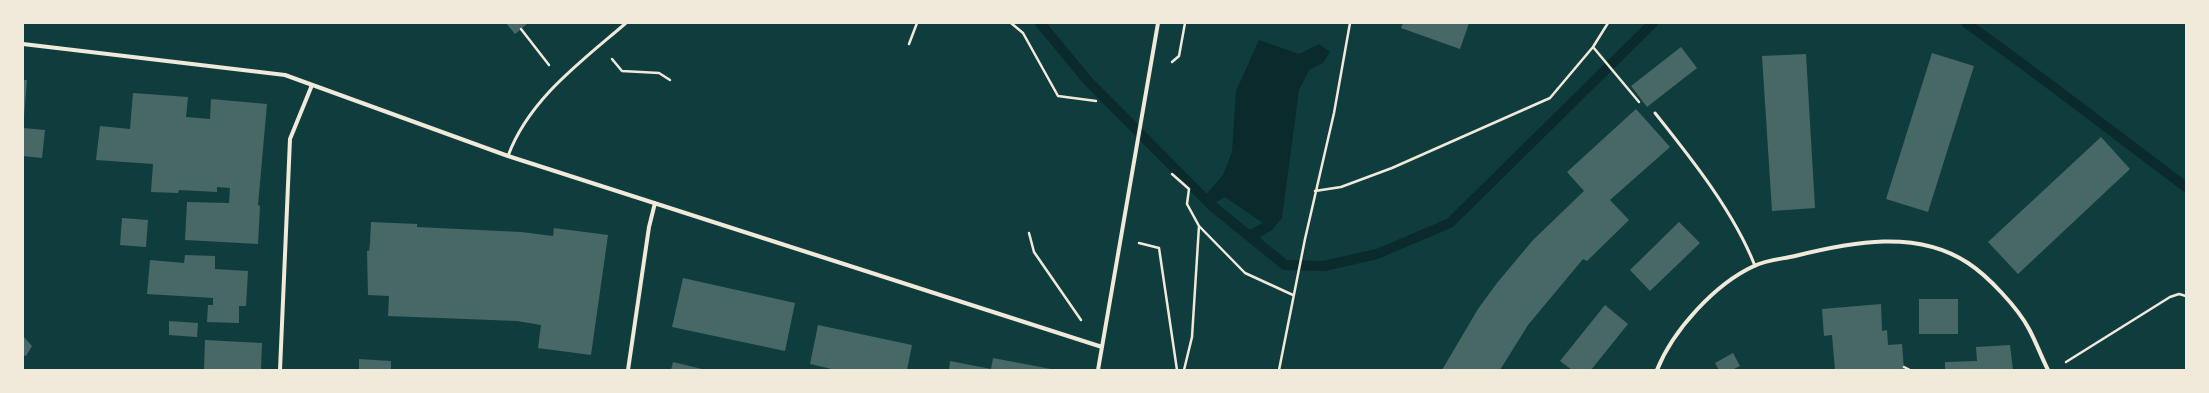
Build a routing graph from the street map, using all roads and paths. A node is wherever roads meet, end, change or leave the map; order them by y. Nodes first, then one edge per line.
1 (626, 23) edge
2 (917, 23) edge
3 (1011, 23) edge
4 (1158, 23) edge
5 (1350, 23) edge
6 (1608, 23) edge
7 (521, 29) dead end
8 (23, 44) edge
9 (909, 44) dead end
10 (601, 45) junction
11 (1593, 47) junction
12 (561, 79) junction
13 (670, 80) dead end
14 (312, 85) junction
15 (1096, 101) dead end
16 (1655, 113) joint
17 (508, 156) junction
18 (1172, 174) dead end
19 (1315, 191) junction
20 (655, 203) junction
21 (1199, 226) junction
22 (1029, 233) dead end
23 (1121, 238) junction
24 (1755, 266) junction
25 (1293, 295) junction
26 (2186, 296) edge
27 (1072, 308) dead end
28 (1102, 347) junction
29 (2065, 363) dead end
30 (1904, 367) dead end
31 (280, 370) edge
32 (628, 370) edge
33 (1098, 370) edge
34 (1177, 370) edge
35 (1184, 370) edge
36 (1279, 370) edge
37 (1658, 370) edge
38 (1909, 370) edge
39 (2048, 370) edge

1 - 10 lane
2 - 9 path
3 - 15 path
4 - 23 street
5 - 19 path
6 - 11 path
7 - 12 path
8 - 14 street
10 - 12 lane
10 - 13 path
11 - 16 path
11 - 19 path
12 - 17 lane
14 - 17 street
14 - 31 street
16 - 24 lane
17 - 20 street
18 - 21 path
19 - 25 path
20 - 28 street
20 - 32 street
21 - 25 path
21 - 35 path
22 - 27 path
23 - 28 street
23 - 34 path
24 - 37 street
24 - 39 street
25 - 36 path
26 - 29 path
28 - 33 street
30 - 38 path

